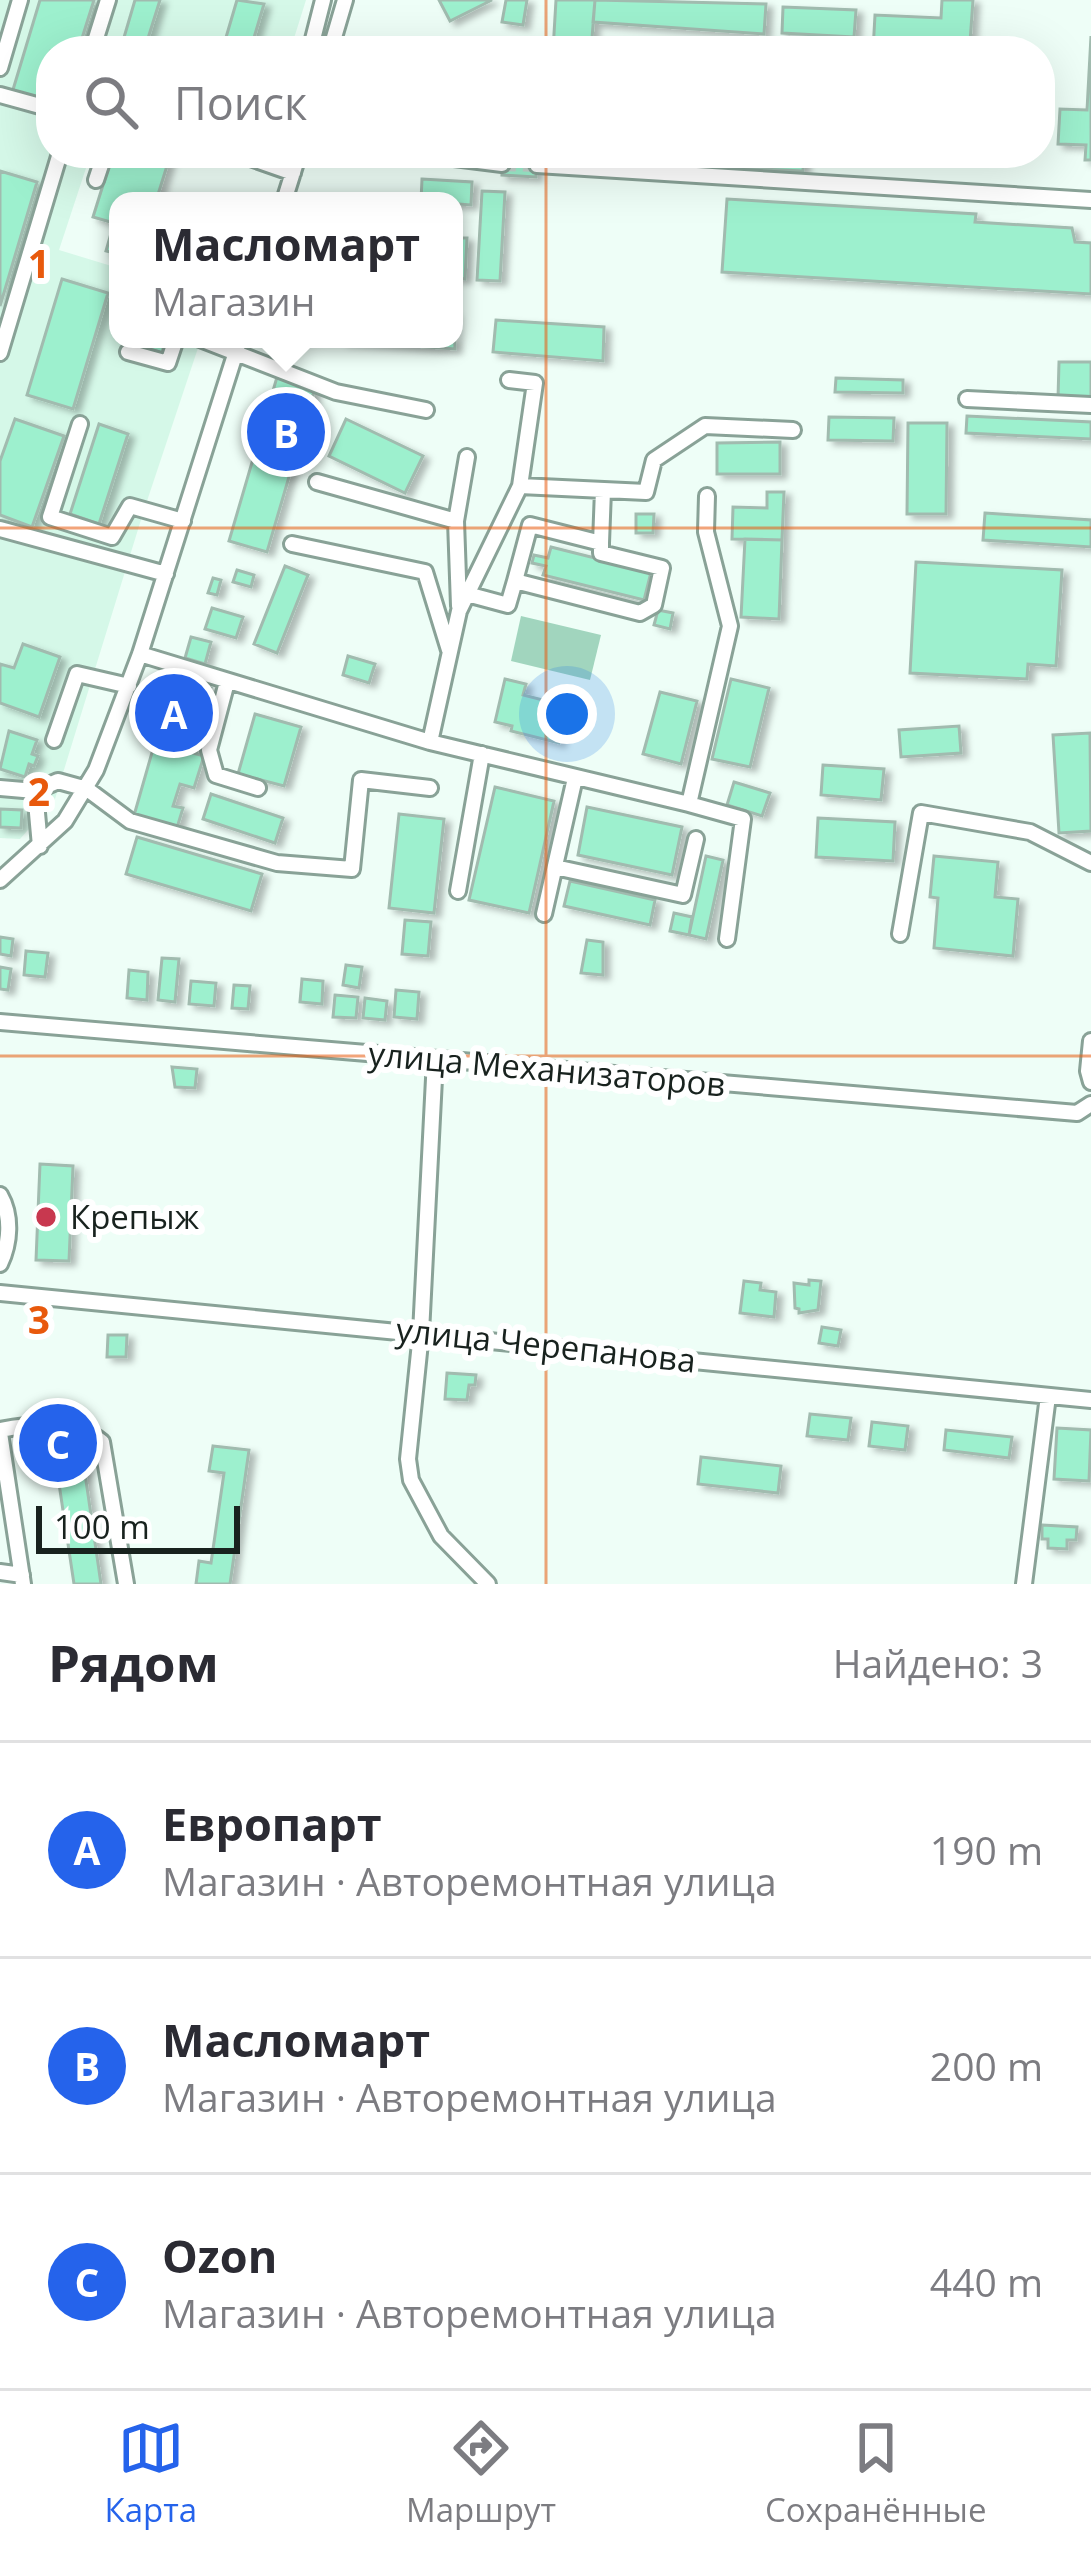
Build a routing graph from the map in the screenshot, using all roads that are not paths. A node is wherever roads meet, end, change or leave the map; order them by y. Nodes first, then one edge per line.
1 (20, 0) edge
2 (108, 0) edge
3 (323, 0) edge
4 (345, 0) edge
5 (97, 36) edge
6 (314, 36) edge
7 (334, 36) edge
8 (0, 68) edge
9 (0, 95) edge
10 (36, 105) edge
11 (55, 168) edge
12 (100, 168) edge
13 (281, 168) edge
14 (294, 168) edge
15 (584, 168) edge
16 (293, 172) junction
17 (96, 180) dead end
18 (287, 192) edge
19 (1091, 200) edge
20 (173, 348) edge
21 (220, 348) edge
22 (237, 348) edge
23 (0, 352) edge
24 (128, 352) dead end
25 (235, 355) junction
26 (509, 380) dead end
27 (967, 398) dead end
28 (1091, 405) edge
29 (426, 410) dead end
30 (80, 424) dead end
31 (793, 430) dead end
32 (466, 457) dead end
33 (317, 482) dead end
34 (520, 486) junction
35 (603, 490) junction
36 (707, 496) dead end
37 (183, 521) junction
38 (456, 521) junction
39 (0, 529) edge
40 (602, 543) junction
41 (292, 544) dead end
42 (166, 574) junction
43 (515, 581) junction
44 (467, 594) junction
45 (459, 611) junction
46 (140, 654) junction
47 (450, 655) junction
48 (227, 682) junction
49 (129, 686) junction
50 (54, 740) dead end
51 (430, 742) junction
52 (482, 754) junction
53 (575, 778) junction
54 (0, 788) edge
55 (258, 788) dead end
56 (430, 788) dead end
57 (87, 789) junction
58 (34, 791) junction
59 (688, 804) junction
60 (696, 839) dead end
61 (40, 846) junction
62 (1091, 863) edge
63 (554, 868) junction
64 (0, 880) edge
65 (458, 891) dead end
66 (544, 914) dead end
67 (900, 934) dead end
68 (727, 939) dead end
69 (0, 1022) edge
70 (1091, 1041) edge
71 (434, 1059) junction
72 (1091, 1082) edge
73 (1091, 1104) edge
74 (0, 1195) edge
75 (0, 1264) edge
76 (0, 1293) edge
77 (421, 1333) junction
78 (1048, 1396) junction
79 (1091, 1400) edge
80 (0, 1432) edge
81 (3, 1467) edge
82 (0, 1572) edge
83 (22, 1579) edge
84 (491, 1583) edge
85 (126, 1584) edge
86 (1024, 1584) edge

1 - 8 street
2 - 5 street
3 - 6 street
4 - 7 street
9 - 10 street
11 - 23 street
12 - 17 street
13 - 16 street
14 - 16 street
15 - 19 street
16 - 18 street
20 - 24 street
21 - 25 street
22 - 25 street
25 - 29 street
25 - 37 street
26 - 34 street
27 - 28 street
30 - 37 street
31 - 35 street
32 - 38 street
33 - 38 street
34 - 35 street
34 - 44 street
35 - 40 street
36 - 59 street
37 - 42 street
38 - 45 street
39 - 42 street
40 - 43 street
40 - 43 street
41 - 47 street
42 - 46 street
43 - 44 street
44 - 45 street
45 - 47 street
46 - 48 street
46 - 49 street
47 - 51 street
48 - 51 street
48 - 55 street
49 - 50 street
49 - 57 street
51 - 52 street
52 - 53 street
52 - 65 street
53 - 59 street
53 - 63 street
54 - 58 street
56 - 57 street
57 - 58 street
57 - 61 street
58 - 61 street
59 - 68 street
60 - 63 street
61 - 64 street
62 - 67 street
63 - 66 street
69 - 71 street, улица Механизаторов
70 - 72 street
71 - 73 street, улица Механизаторов
71 - 77 street
74 - 75 street
76 - 77 street, улица Черепанова
77 - 78 street, улица Черепанова
77 - 84 street
78 - 79 street, улица Черепанова
78 - 86 street
80 - 81 street
80 - 85 street
81 - 83 street
82 - 83 street

